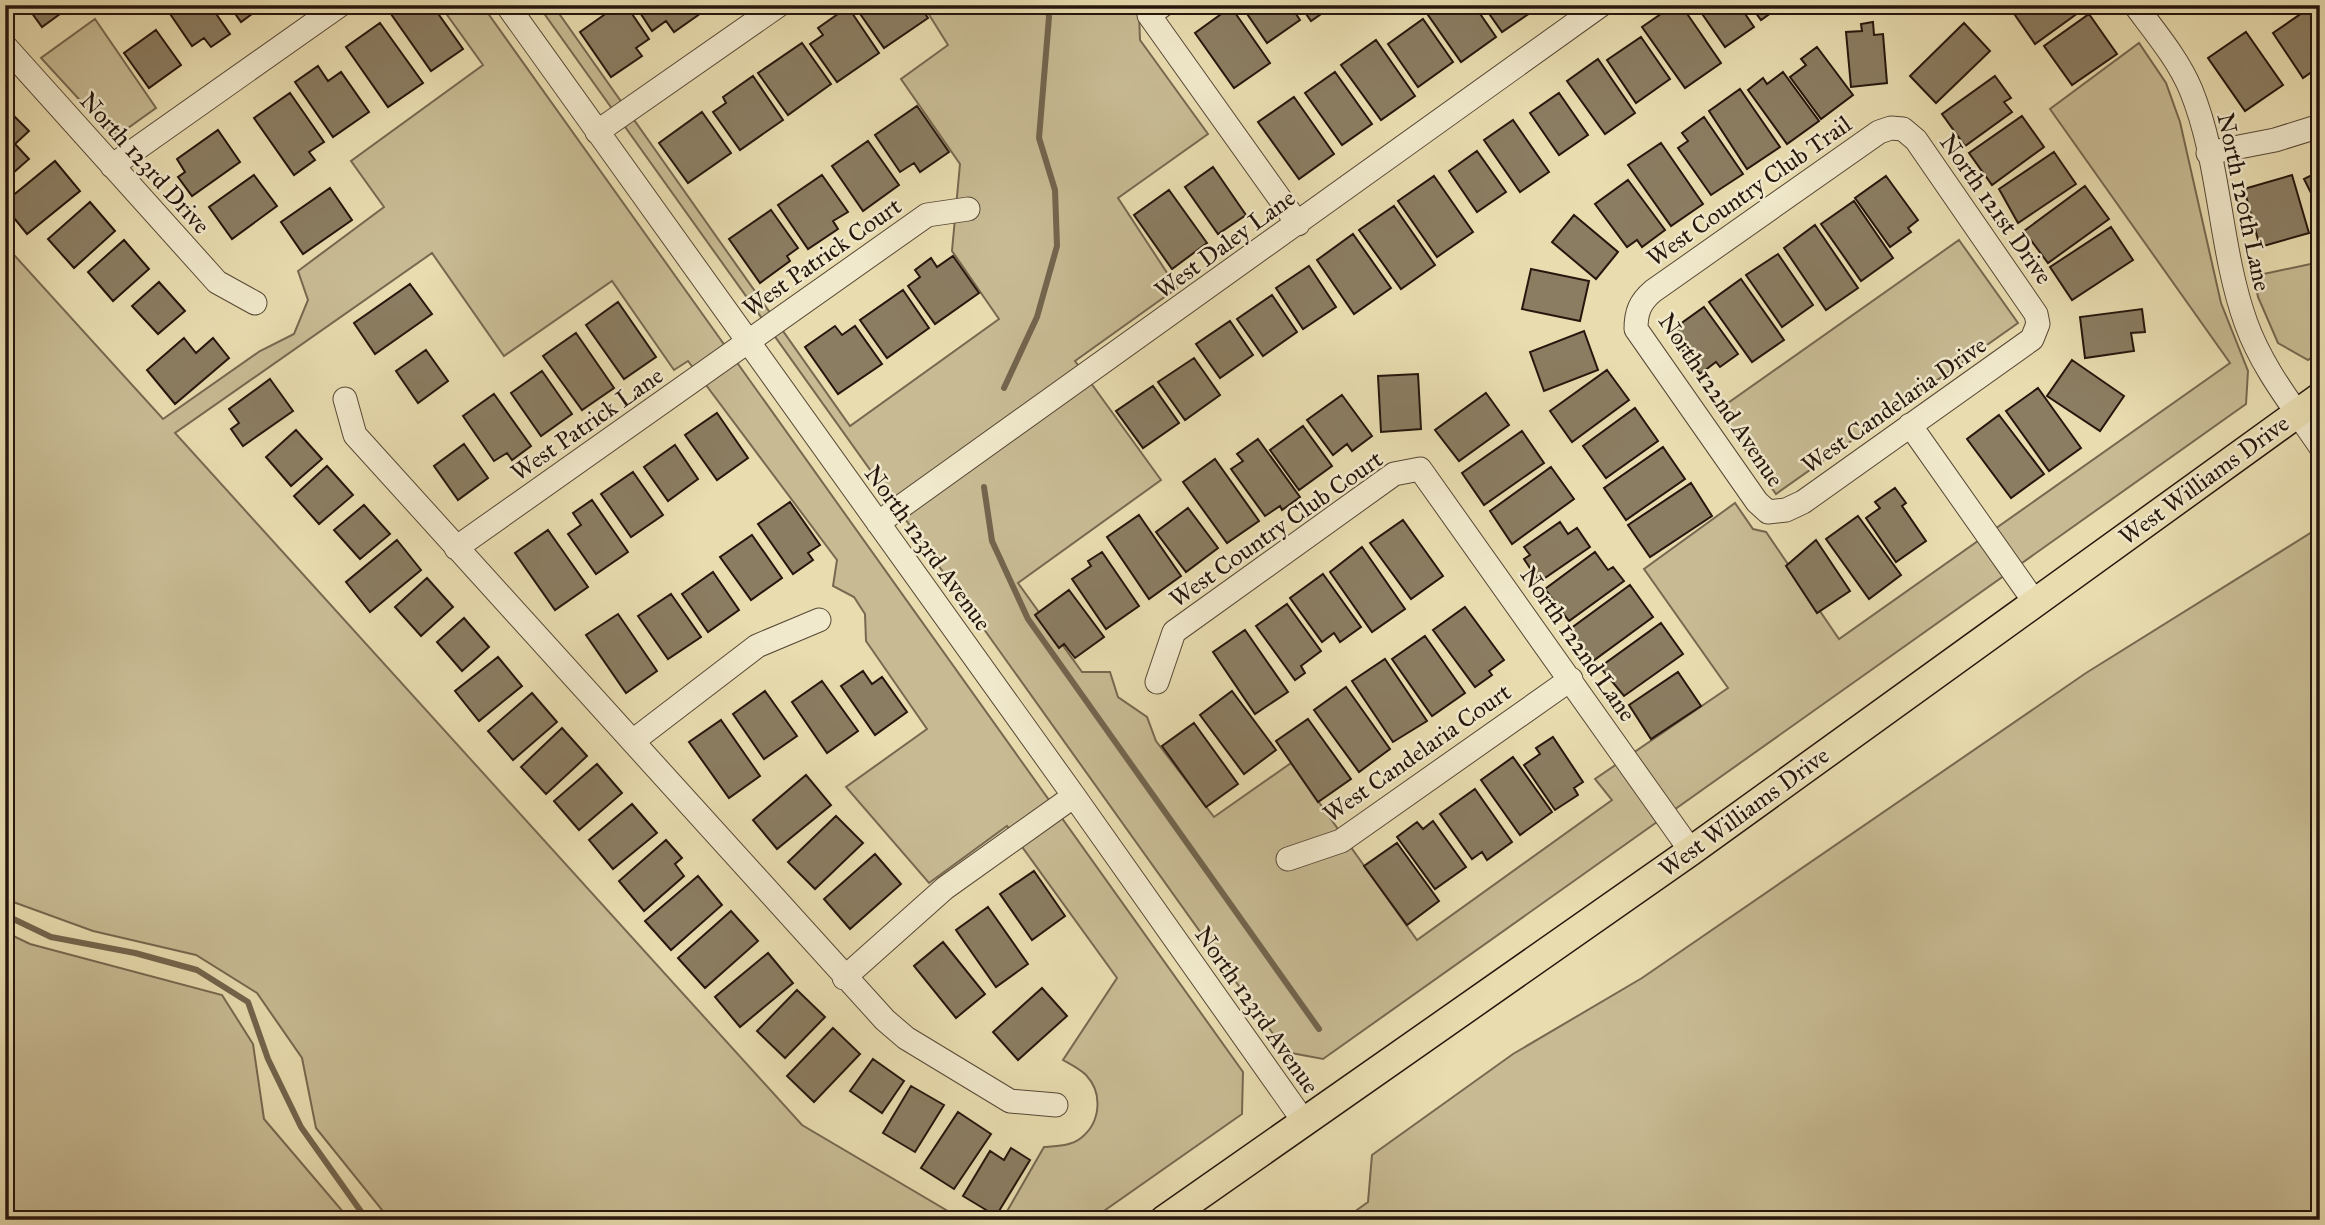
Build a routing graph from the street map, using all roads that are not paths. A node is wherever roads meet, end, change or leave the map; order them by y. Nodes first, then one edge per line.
1 (340, 5) edge
2 (507, 5) edge
3 (779, 5) edge
4 (1601, 5) edge
5 (2135, 5) edge
6 (1156, 10) edge
7 (5, 46) edge
8 (2320, 127) edge
9 (1903, 129) joint
10 (597, 132) junction
11 (2208, 153) junction
12 (112, 166) junction
13 (968, 209) dead end
14 (1298, 224) junction
15 (255, 303) dead end
16 (1636, 315) joint
17 (2038, 324) joint
18 (748, 342) junction
19 (2320, 397) edge
20 (345, 399) dead end
21 (2297, 413) junction
22 (1910, 425) junction
23 (2320, 446) edge
24 (1420, 469) joint
25 (1768, 512) joint
26 (878, 523) junction
27 (456, 548) junction
28 (2034, 601) junction
29 (819, 620) dead end
30 (1571, 678) junction
31 (1157, 682) dead end
32 (633, 741) junction
33 (1074, 796) junction
34 (1691, 851) junction
35 (1288, 859) dead end
36 (844, 978) junction
37 (1056, 1105) dead end
38 (1305, 1123) junction
39 (1164, 1220) edge

1 - 12 street
2 - 10 street, North 123rd Avenue
3 - 10 street
4 - 14 street, West Daley Lane
5 - 11 street, North 120th Lane
6 - 14 street
7 - 12 street, North 123rd Drive
8 - 11 street
9 - 16 street, West Country Club Trail
9 - 17 street, North 121st Drive
10 - 18 street, North 123rd Avenue
11 - 21 street, North 120th Lane
12 - 15 street, North 123rd Drive
13 - 18 street, West Patrick Court
14 - 26 street, West Daley Lane
16 - 25 street, North 122nd Avenue
17 - 22 street, West Candelaria Drive
18 - 26 street, North 123rd Avenue
18 - 27 street, West Patrick Lane
19 - 21 main road, West Williams Drive
20 - 27 street
21 - 23 street, North 120th Lane
21 - 28 main road, West Williams Drive
22 - 25 street, West Candelaria Drive
22 - 28 street
24 - 30 street, North 122nd Lane
24 - 31 street, West Country Club Court
26 - 33 street, North 123rd Avenue
27 - 32 street
28 - 34 main road, West Williams Drive
29 - 32 street
30 - 34 street, North 122nd Lane
30 - 35 street, West Candelaria Court
32 - 36 street
33 - 36 street
33 - 38 street, North 123rd Avenue
34 - 38 main road, West Williams Drive
36 - 37 street
38 - 39 main road, West Williams Drive

